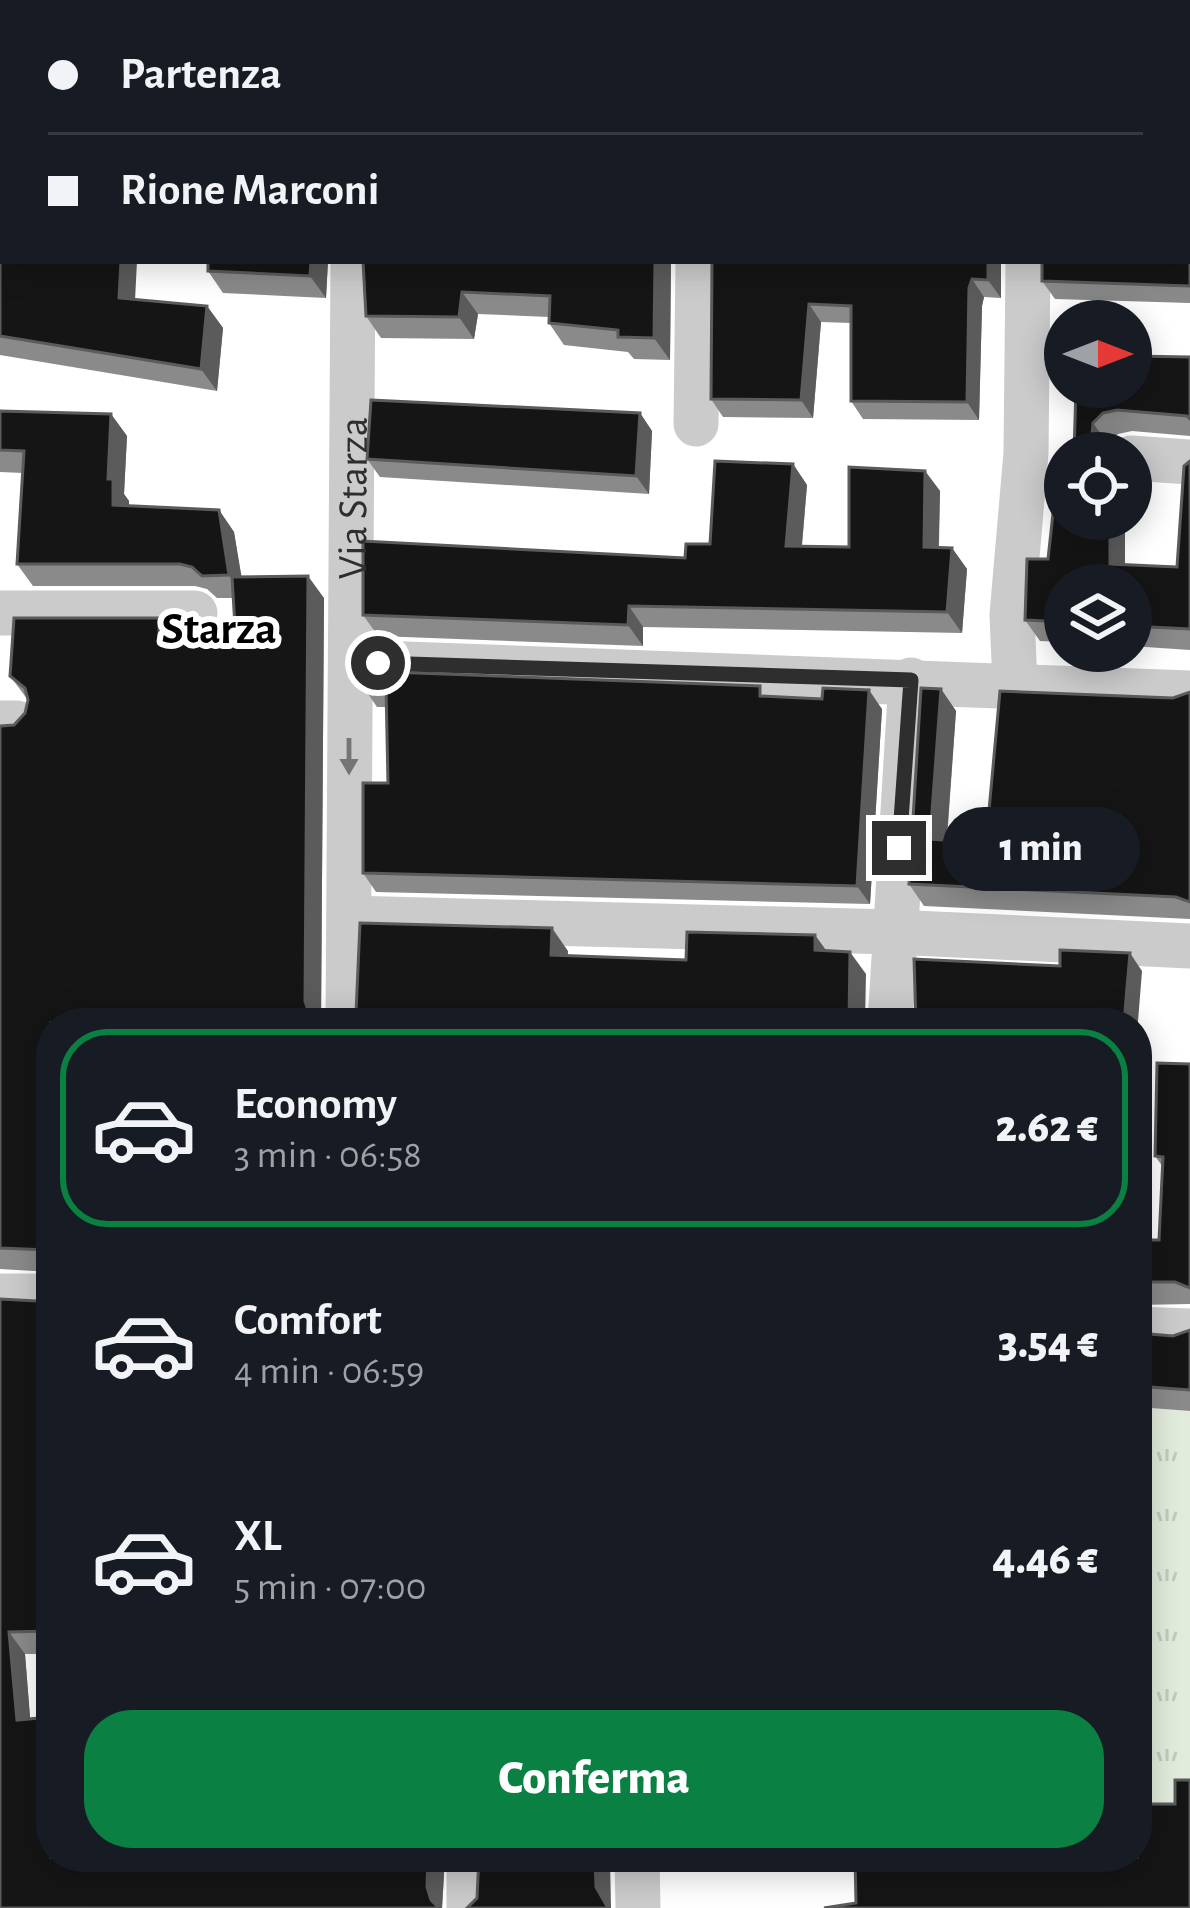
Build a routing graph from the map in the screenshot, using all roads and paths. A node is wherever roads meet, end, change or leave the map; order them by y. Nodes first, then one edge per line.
1 (353, 264) edge
2 (698, 264) edge
3 (1028, 264) edge
4 (695, 424) dead end
5 (1044, 433) edge
6 (1152, 459) edge
7 (1190, 462) edge
8 (1044, 463) edge
9 (0, 613) edge
10 (196, 613) dead end
11 (378, 663) dead end
12 (911, 680) junction
13 (1015, 684) junction
14 (1190, 694) edge
15 (349, 918) junction
16 (893, 932) junction
17 (1190, 946) edge
18 (347, 1008) edge
19 (890, 1008) edge
20 (0, 1296) edge
21 (36, 1296) edge
22 (1152, 1330) edge
23 (1190, 1331) edge
24 (469, 1872) edge
25 (637, 1872) edge
26 (469, 1908) edge
27 (638, 1908) edge

1 -> 15 street, Via Starza
2 - 4 street
3 - 5 street
6 - 7 street
8 - 13 street
9 - 10 street
11 - 12 street
12 - 13 street
12 - 16 street
13 - 14 street
15 - 16 street
15 - 18 street, Via Starza
16 - 17 street
16 - 19 street
20 - 21 street
22 - 23 street
24 - 26 street
25 - 27 street

